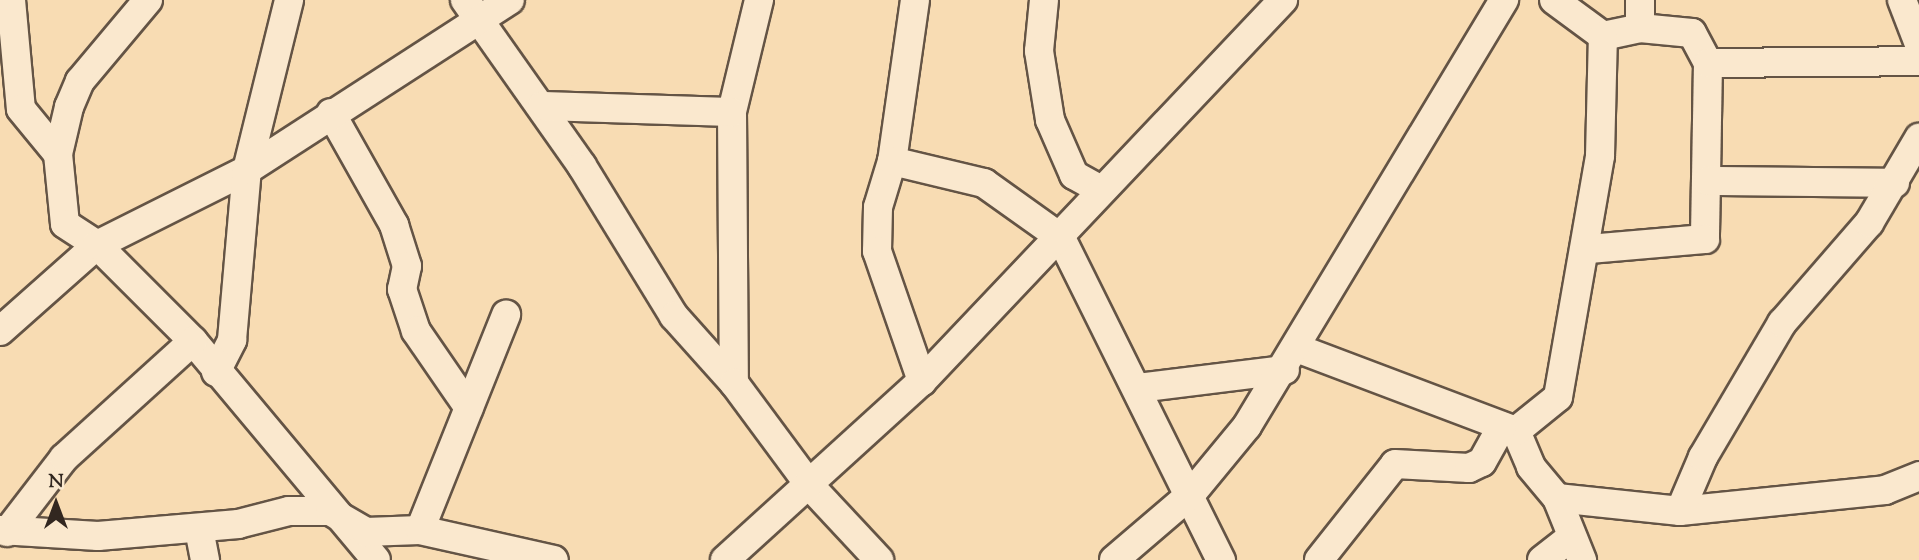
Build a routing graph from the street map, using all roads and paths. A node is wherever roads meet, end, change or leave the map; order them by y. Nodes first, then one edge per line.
1 (11, 0) edge
2 (148, 0) edge
3 (289, 0) edge
4 (510, 0) edge
5 (759, 0) edge
6 (915, 0) edge
7 (1044, 0) edge
8 (1283, 0) edge
9 (1504, 0) edge
10 (1554, 0) edge
11 (1640, 0) edge
12 (1902, 0) edge
13 (473, 8) edge
14 (1640, 28) junction
15 (1603, 36) junction
16 (7, 37) edge
17 (1919, 44) edge
18 (1919, 61) edge
19 (1708, 63) junction
20 (542, 106) junction
21 (732, 112) junction
22 (331, 113) junction
23 (10, 114) edge
24 (1919, 138) edge
25 (58, 154) junction
26 (892, 161) junction
27 (247, 170) junction
28 (1708, 181) junction
29 (1895, 183) junction
30 (1101, 190) junction
31 (1061, 238) junction
32 (97, 245) junction
33 (1588, 249) junction
34 (506, 315) dead end
35 (0, 331) edge
36 (193, 341) junction
37 (1292, 359) junction
38 (216, 372) junction
39 (922, 381) junction
40 (734, 383) junction
41 (1138, 388) junction
42 (469, 408) junction
43 (1509, 428) junction
44 (1919, 476) edge
45 (811, 487) junction
46 (1191, 494) junction
47 (1557, 498) junction
48 (1680, 511) junction
49 (330, 512) junction
50 (199, 529) junction
51 (420, 530) junction
52 (4, 531) edge
53 (1577, 549) edge
54 (205, 560) edge
55 (376, 560) edge
56 (554, 560) edge
57 (725, 560) edge
58 (879, 560) edge
59 (1114, 560) edge
60 (1221, 560) edge
61 (1320, 560) edge
62 (1542, 560) edge

1 - 16 street
2 - 25 street
3 - 27 street
4 - 13 street
5 - 21 street
6 - 26 street
7 - 30 street
8 - 30 street
9 - 37 street
10 - 15 street
11 - 14 street
12 - 17 street
13 - 20 street
13 - 22 street
14 - 15 street
14 - 19 street
15 - 33 street
16 - 23 street
18 - 19 street
19 - 28 street
20 - 21 street
20 - 40 street
21 - 40 street
22 - 27 street
22 - 42 street
23 - 25 street
24 - 29 street
25 - 32 street
26 - 31 street
26 - 39 street
27 - 32 street
27 - 38 street
28 - 29 street
28 - 33 street
29 - 48 street
30 - 31 street
31 - 39 street
31 - 41 street
32 - 35 street
32 - 36 street
33 - 43 street
34 - 42 street
36 - 38 street
36 - 52 street
37 - 41 street
37 - 43 street
37 - 46 street
38 - 49 street
39 - 45 street
40 - 45 street
41 - 46 street
42 - 51 street
43 - 47 street
43 - 61 street
44 - 48 street
45 - 57 street
45 - 58 street
46 - 59 street
46 - 60 street
47 - 48 street
47 - 53 street
49 - 50 street
49 - 51 street
49 - 55 street
50 - 52 street
50 - 54 street
51 - 56 street
53 - 62 street

